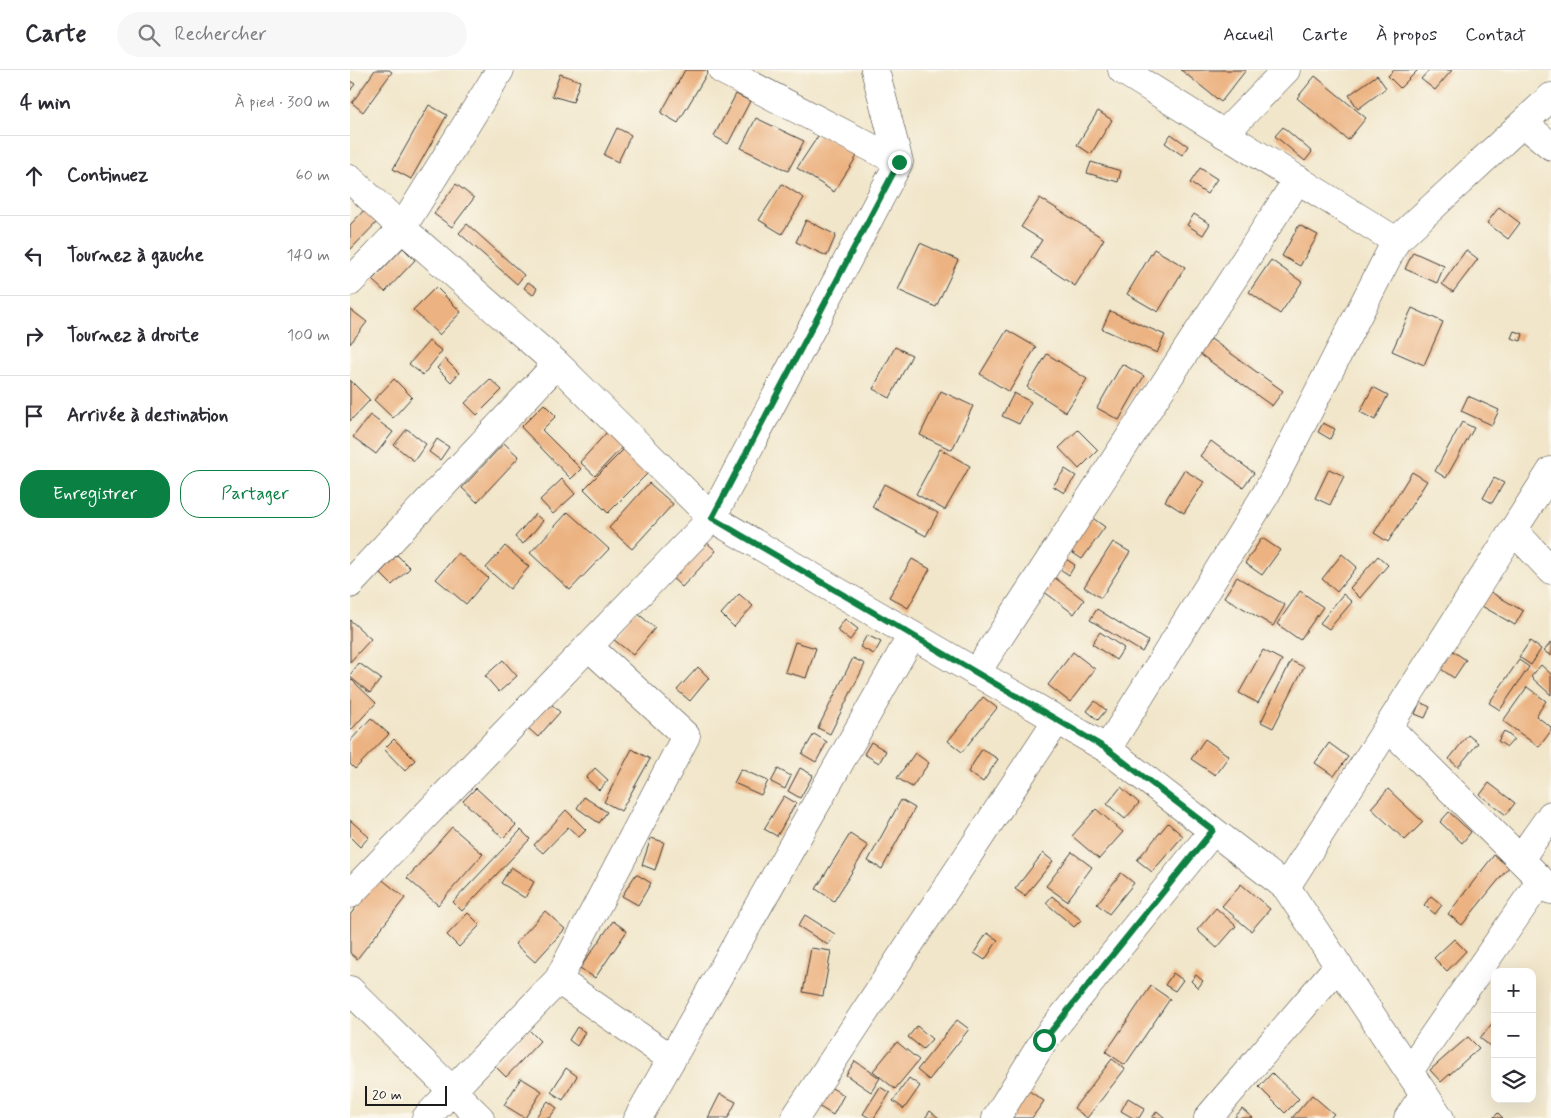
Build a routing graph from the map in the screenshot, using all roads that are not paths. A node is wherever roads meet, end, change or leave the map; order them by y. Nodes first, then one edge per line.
1 (500, 70) edge
2 (722, 70) edge
3 (875, 70) edge
4 (1122, 70) edge
5 (1286, 70) edge
6 (1551, 97) edge
7 (1523, 122) junction
8 (1224, 134) junction
9 (1551, 146) edge
10 (899, 162) junction
11 (350, 179) edge
12 (1298, 179) junction
13 (402, 228) junction
14 (1396, 241) junction
15 (350, 282) edge
16 (557, 364) junction
17 (1551, 471) edge
18 (712, 518) junction
19 (1513, 530) junction
20 (1551, 570) edge
21 (350, 584) edge
22 (912, 635) junction
23 (588, 646) junction
24 (976, 673) junction
25 (1057, 720) junction
26 (1388, 727) junction
27 (1107, 749) junction
28 (1551, 815) edge
29 (1213, 830) junction
30 (1520, 859) junction
31 (1546, 885) edge
32 (1286, 887) junction
33 (350, 894) edge
34 (1338, 966) junction
35 (558, 980) junction
36 (350, 990) edge
37 (672, 1059) junction
38 (1409, 1071) junction
39 (452, 1091) junction
40 (1424, 1094) junction
41 (426, 1118) edge
42 (480, 1118) edge
43 (638, 1118) edge
44 (795, 1118) edge
45 (996, 1118) edge
46 (1208, 1118) edge
47 (1408, 1118) edge
48 (1440, 1118) edge

1 - 13 street
2 - 10 street
3 - 10 street
4 - 8 street
5 - 8 street
6 - 7 street
7 - 9 street
7 - 14 street
8 - 12 street
10 - 18 street
11 - 13 street
12 - 14 street
12 - 24 street
13 - 15 street
13 - 16 street
14 - 27 street
16 - 18 street
16 - 21 street
17 - 19 street
18 - 22 street
18 - 23 street
19 - 20 street
19 - 26 street
22 - 24 street
22 - 37 street
23 - 33 street
23 - 35 street
24 - 25 street
25 - 27 street
25 - 44 street
26 - 30 street
26 - 32 street
27 - 29 street
28 - 30 street
29 - 32 street
29 - 45 street
30 - 31 street
31 - 38 street
32 - 34 street
34 - 38 street
34 - 46 street
35 - 37 street
35 - 39 street
36 - 39 street
37 - 43 street
38 - 40 street
39 - 41 street
39 - 42 street
40 - 47 street
40 - 48 street

